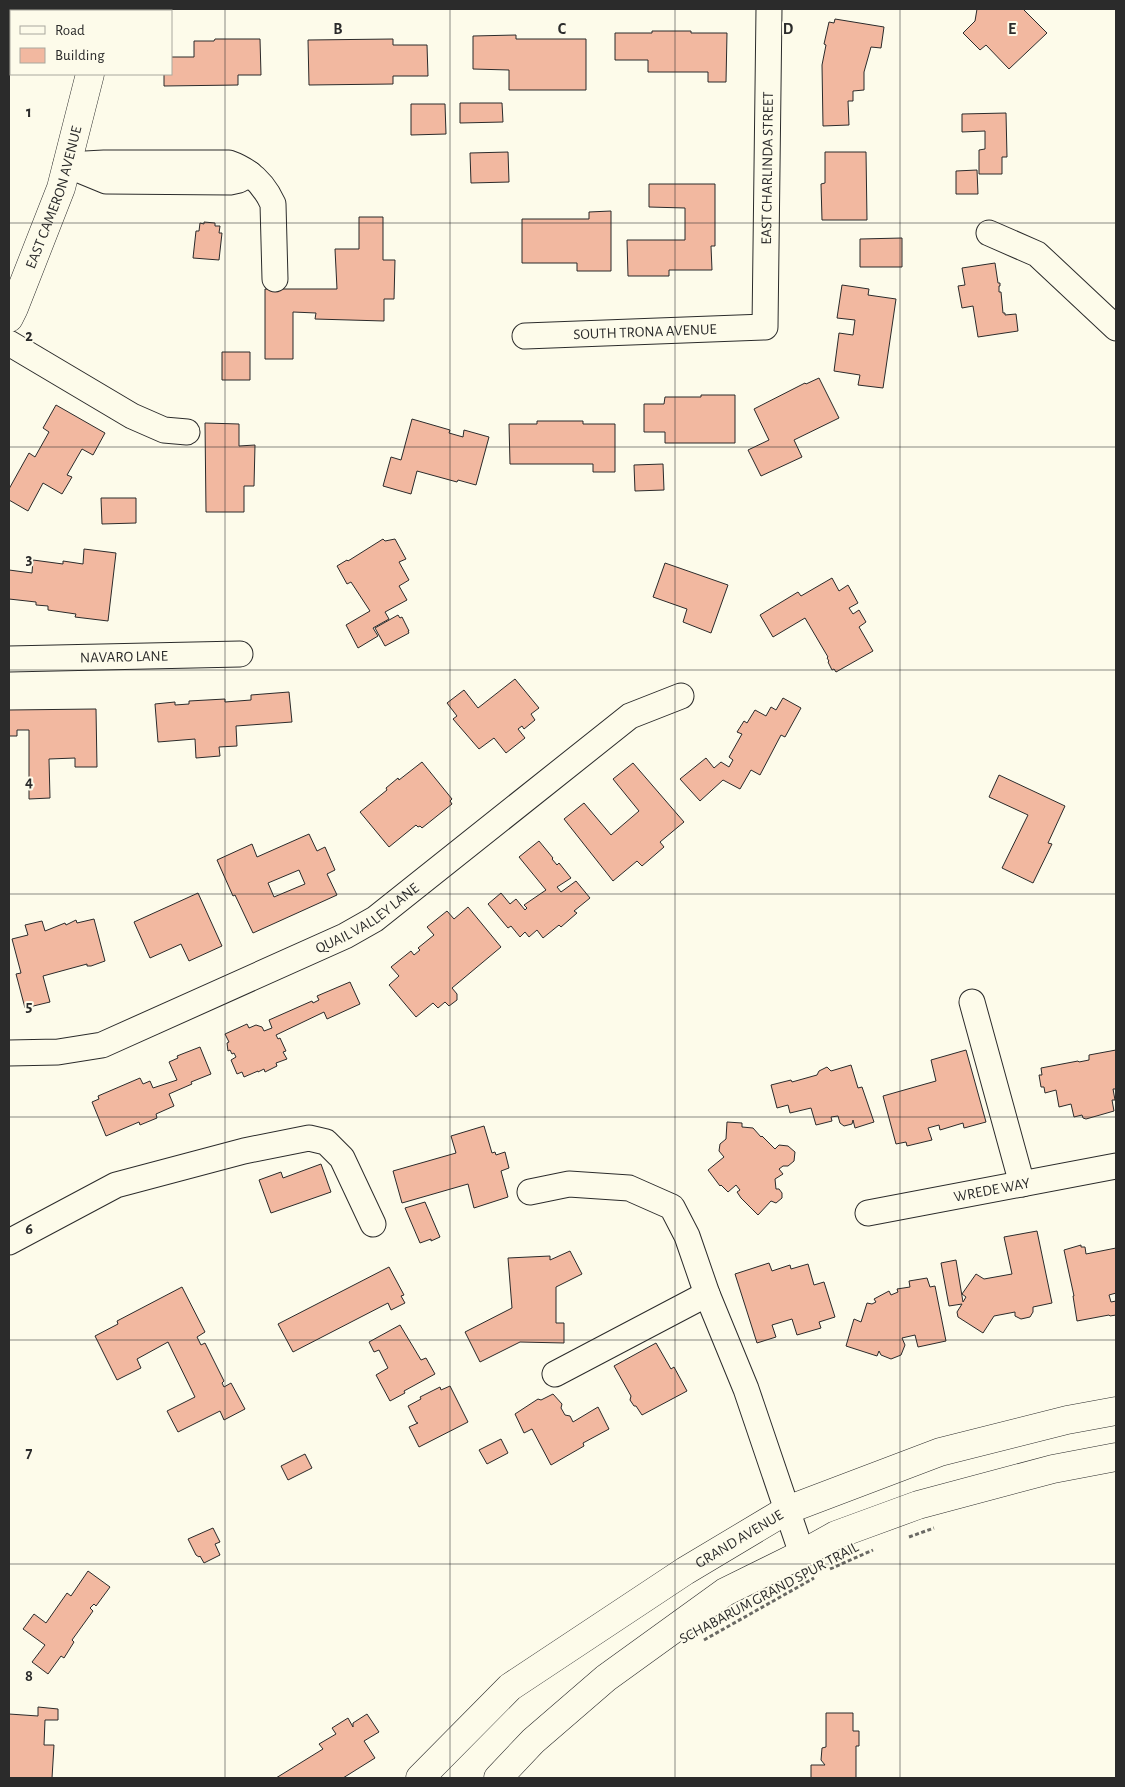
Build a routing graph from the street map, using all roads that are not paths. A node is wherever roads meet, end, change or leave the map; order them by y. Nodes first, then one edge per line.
1 (769, 9) edge
2 (90, 75) edge
3 (66, 165) junction
4 (989, 233) dead end
5 (275, 279) dead end
6 (9, 318) edge
7 (765, 327) joint
8 (1116, 328) edge
9 (526, 336) dead end
10 (9, 343) edge
11 (187, 432) dead end
12 (240, 654) dead end
13 (9, 659) edge
14 (681, 696) dead end
15 (972, 1002) dead end
16 (9, 1053) edge
17 (1116, 1166) edge
18 (1022, 1184) junction
19 (530, 1192) dead end
20 (868, 1213) dead end
21 (373, 1224) dead end
22 (9, 1242) edge
23 (707, 1294) junction
24 (555, 1374) dead end
25 (1116, 1411) edge
26 (1116, 1457) edge
27 (788, 1510) junction
28 (802, 1554) junction
29 (420, 1778) edge
30 (498, 1778) edge

1 - 7 street, EAST CHARLINDA STREET
2 - 3 main road, EAST CAMERON AVENUE
3 - 5 street
3 - 6 main road, EAST CAMERON AVENUE
4 - 8 street
7 - 9 street, SOUTH TRONA AVENUE
10 - 11 street
12 - 13 street, NAVARO LANE
14 - 16 street, QUAIL VALLEY LANE
15 - 18 street
17 - 18 street, WREDE WAY
18 - 20 street, WREDE WAY
19 - 23 street
21 - 22 street
23 - 24 street
23 - 27 street
25 - 27 main road, GRAND AVENUE
26 - 28 main road
27 - 28 street
27 - 29 main road, GRAND AVENUE
28 - 30 main road

